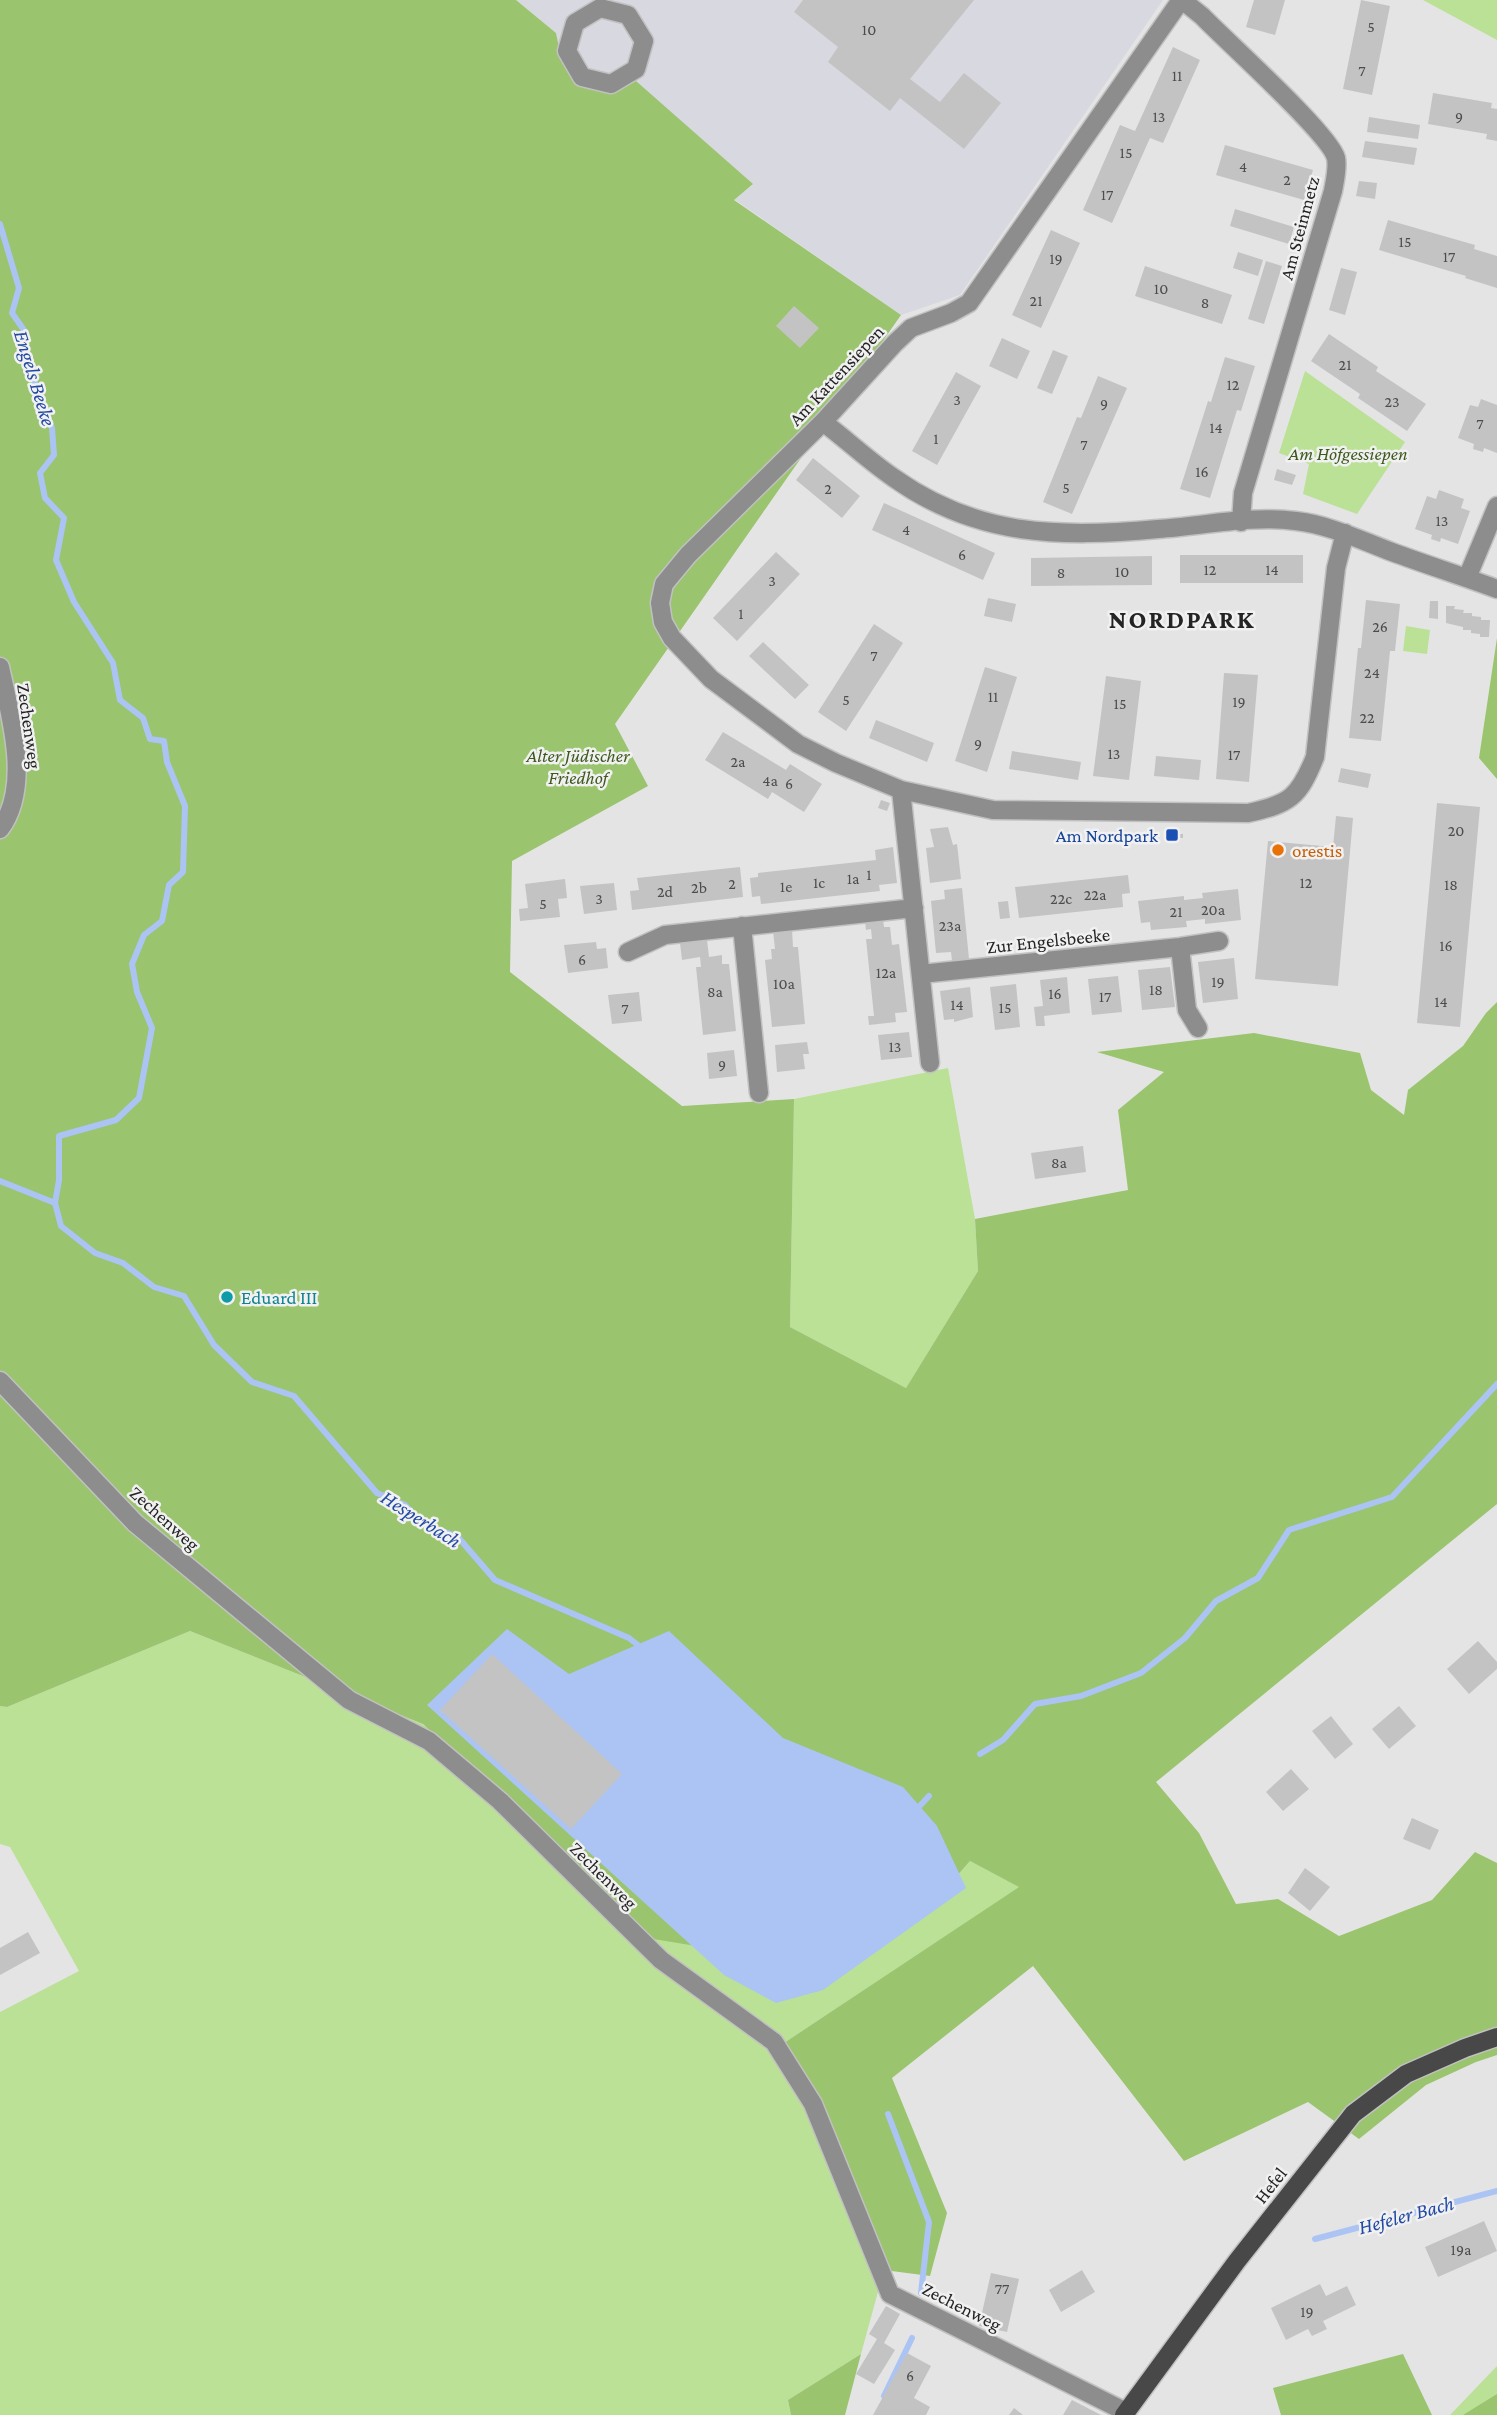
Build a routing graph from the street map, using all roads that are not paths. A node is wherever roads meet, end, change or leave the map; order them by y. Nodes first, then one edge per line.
1 (640, 0) edge
2 (1181, 0) edge
3 (628, 15) junction
4 (823, 422) junction
5 (1497, 506) edge
6 (1241, 522) junction
7 (1346, 533) junction
8 (1467, 578) junction
9 (1497, 589) edge
10 (0, 667) edge
11 (901, 790) junction
12 (0, 829) edge
13 (914, 908) junction
14 (742, 926) junction
15 (1219, 941) dead end
16 (1180, 947) junction
17 (628, 952) dead end
18 (921, 974) junction
19 (1198, 1028) dead end
20 (930, 1063) dead end
21 (759, 1093) dead end
22 (0, 1381) edge
23 (1497, 2038) edge
24 (1125, 2414) edge

1 - 3 street
2 - 4 street, Am Kattensiepen
2 - 6 street, Am Steinmetz
3 - 3 street
4 - 6 street
4 - 11 street, Am Kattensiepen
5 - 8 street
6 - 7 street
7 - 8 street
7 - 11 street
8 - 9 street
10 - 12 street, Zechenweg
11 - 13 street
13 - 14 street
13 - 18 street
14 - 17 street
14 - 21 street
15 - 16 street, Zur Engelsbeeke
16 - 18 street, Zur Engelsbeeke
16 - 19 street
18 - 20 street
22 - 24 street, Zechenweg
23 - 24 main road, Hefel

